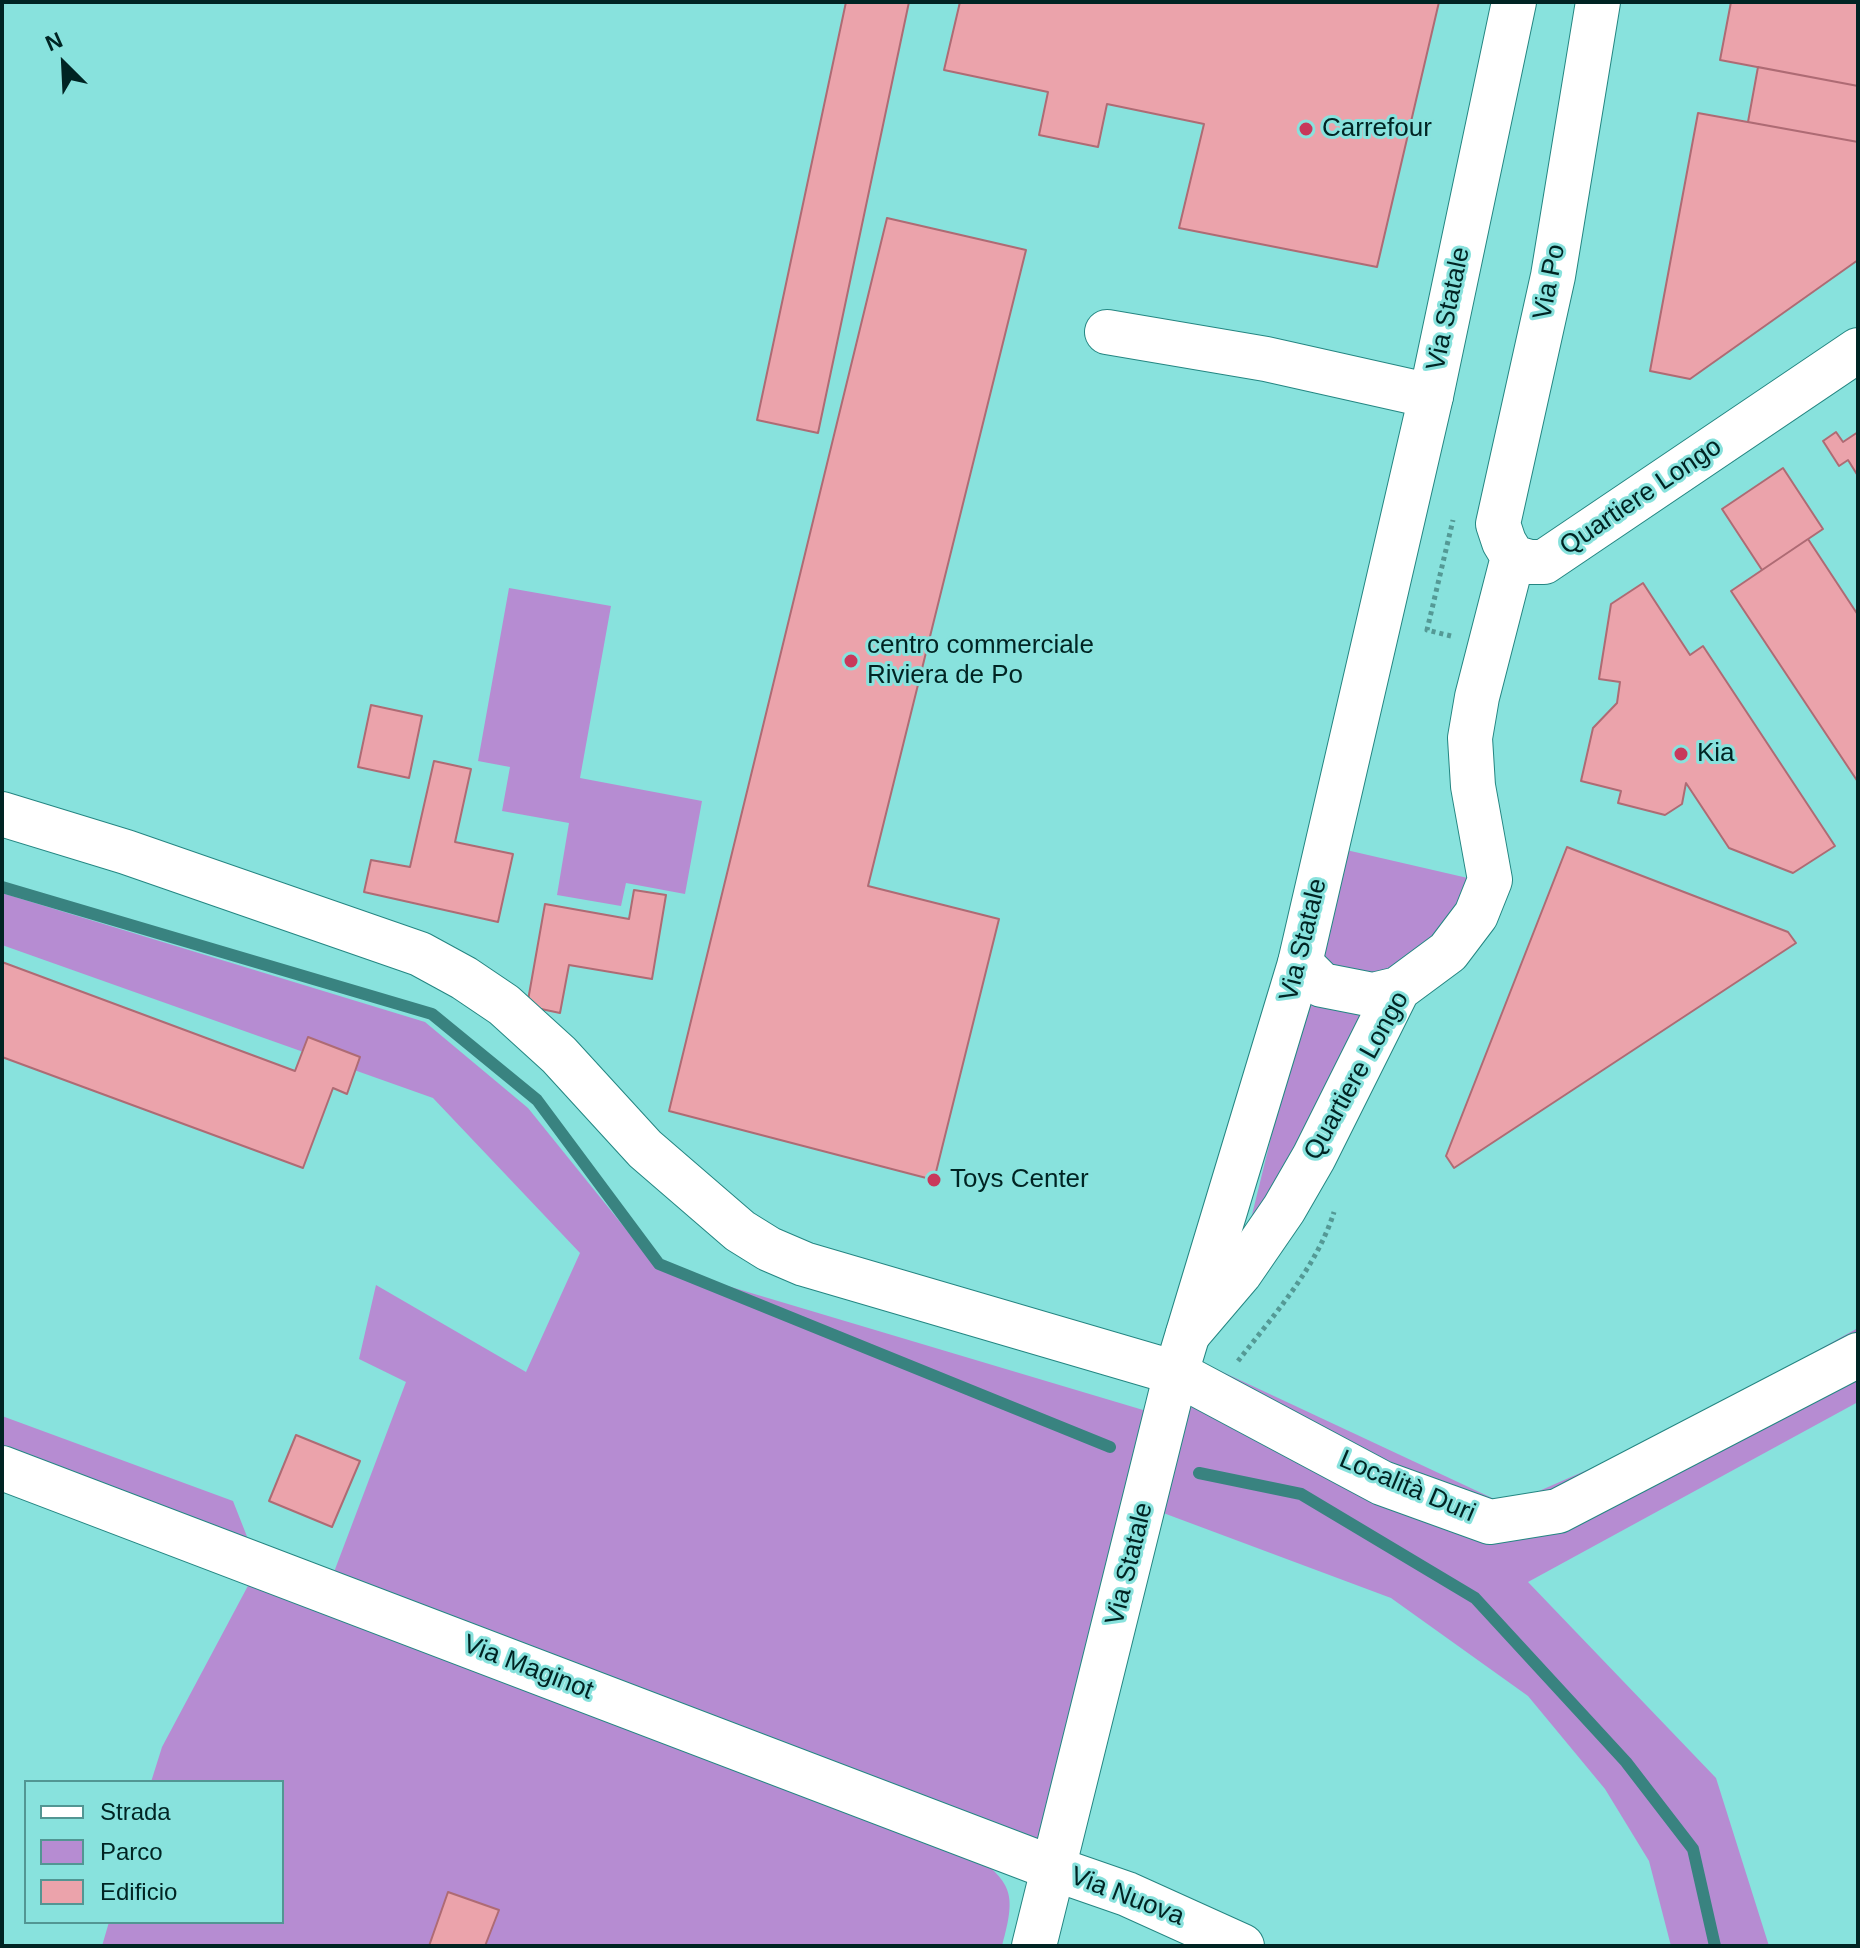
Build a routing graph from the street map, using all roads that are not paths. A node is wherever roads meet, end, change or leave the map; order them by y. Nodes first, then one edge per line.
1 (1514, 2) edge
2 (1598, 2) edge
3 (1107, 332) dead end
4 (1858, 350) edge
5 (1431, 396) junction
6 (1513, 557) junction
7 (2, 814) edge
8 (1300, 963) junction
9 (1398, 989) junction
10 (1182, 1354) junction
11 (1858, 1355) edge
12 (2, 1468) edge
13 (1055, 1869) junction
14 (1034, 1946) edge
15 (1242, 1946) edge

1 - 5 street, Via Statale
2 - 6 street, Via Po
3 - 5 street
4 - 6 street, Quartiere Longo
5 - 8 street, Via Statale
6 - 9 street, Quartiere Longo
7 - 10 street, Località Duri
8 - 9 street
8 - 10 street, Via Statale
9 - 10 street, Quartiere Longo
10 - 11 street, Località Duri
10 - 13 street, Via Statale
12 - 13 street, Via Maginot
13 - 14 street, Via Statale
13 - 15 street, Via Nuova

